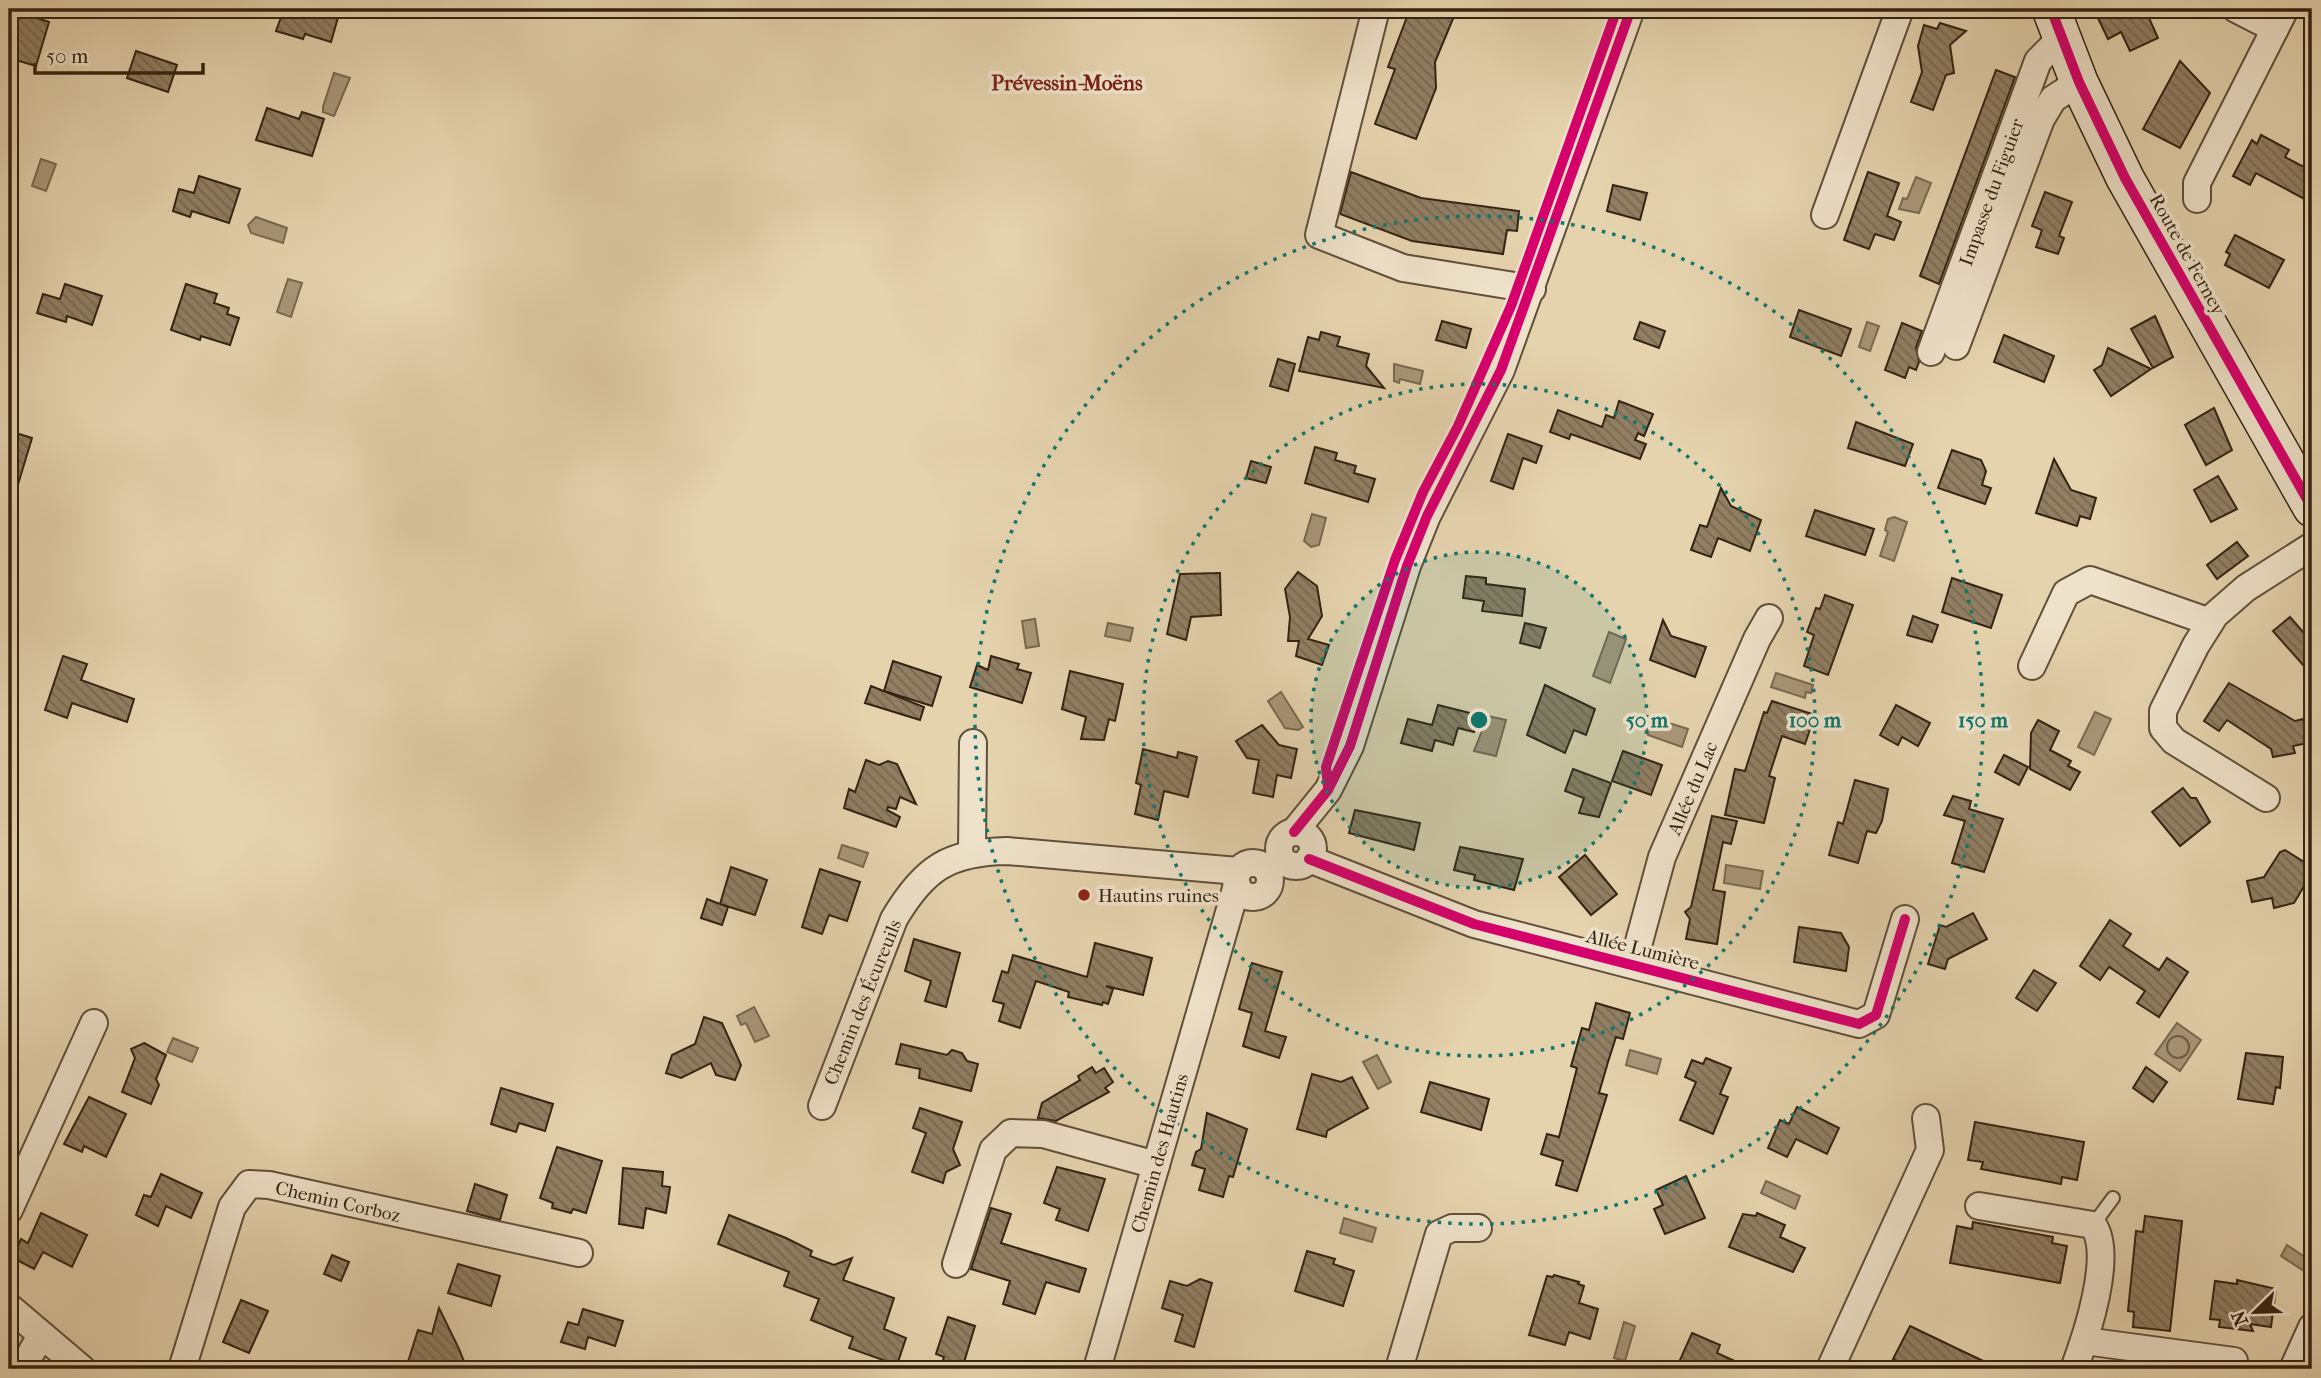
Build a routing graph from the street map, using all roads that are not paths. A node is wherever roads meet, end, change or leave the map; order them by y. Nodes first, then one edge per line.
1 (1376, 9) edge
2 (1631, 9) edge
3 (1900, 9) edge
4 (2236, 9) edge
5 (2280, 19) edge
6 (2056, 23) edge
7 (2078, 82) junction
8 (2197, 199) dead end
9 (1825, 215) dead end
10 (1532, 289) junction
11 (2312, 508) edge
12 (2312, 545) edge
13 (1769, 618) dead end
14 (2210, 622) junction
15 (2032, 666) dead end
16 (973, 743) dead end
17 (2266, 798) dead end
18 (1298, 849) junction
19 (972, 852) junction
20 (1251, 880) junction
21 (1905, 919) dead end
22 (1633, 964) junction
23 (94, 1023) dead end
24 (822, 1106) dead end
25 (1926, 1118) dead end
26 (1156, 1165) junction
27 (2113, 1198) dead end
28 (1979, 1206) dead end
29 (9, 1210) edge
30 (2093, 1225) junction
31 (1478, 1228) dead end
32 (579, 1253) dead end
33 (956, 1264) dead end
34 (9, 1307) edge
35 (2312, 1327) edge
36 (40, 1337) junction
37 (2085, 1341) junction
38 (2234, 1362) dead end
39 (22, 1369) edge
40 (82, 1369) edge
41 (182, 1369) edge
42 (1097, 1369) edge
43 (1399, 1369) edge
44 (1830, 1369) edge
45 (2074, 1369) edge
46 (2293, 1369) edge

1 - 10 street
2 - 10 street
3 - 9 street
4 - 5 street
5 - 8 street
6 - 7 main road, Route de Ferney
6 - 7 street, Impasse du Figuier
7 - 11 main road, Route de Ferney
10 - 18 street
12 - 14 street
13 - 22 street, Allée du Lac
14 - 15 street
14 - 17 street
16 - 19 street
18 - 20 street, Chemin des Hautins
18 - 22 street, Allée Lumière
19 - 20 street, Chemin des Écureuils
19 - 24 street, Chemin des Écureuils
20 - 26 street, Chemin des Hautins
21 - 22 street, Allée Lumière
23 - 29 street
25 - 44 street
26 - 33 street
26 - 42 street, Chemin des Hautins
27 - 30 lane
28 - 30 street
30 - 37 street
31 - 43 street
32 - 41 street, Chemin Corboz
34 - 36 street
35 - 46 street
36 - 39 street
36 - 40 street
37 - 38 street
37 - 45 street

